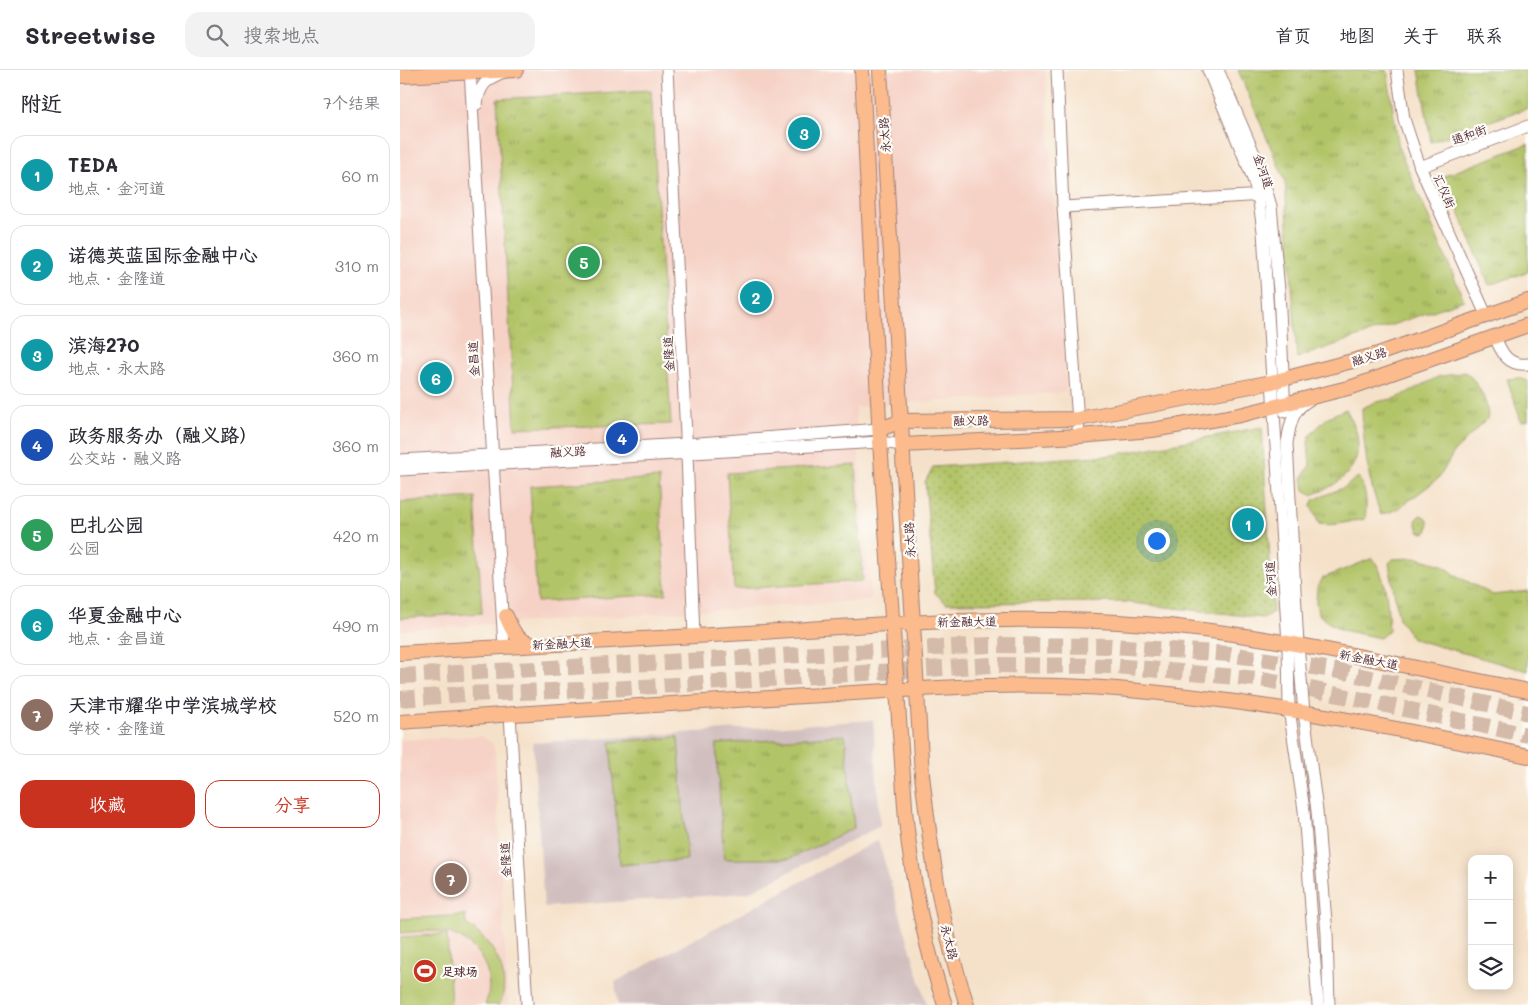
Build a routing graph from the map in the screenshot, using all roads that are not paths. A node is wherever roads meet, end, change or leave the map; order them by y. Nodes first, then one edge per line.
1 (511, 70) edge
2 (516, 70) edge
3 (667, 70) edge
4 (862, 70) edge
5 (880, 70) edge
6 (1057, 70) edge
7 (1208, 70) edge
8 (1218, 70) edge
9 (1397, 70) edge
10 (473, 71) edge
11 (400, 76) edge
12 (477, 104) junction
13 (1528, 126) edge
14 (1420, 167) junction
15 (1263, 195) junction
16 (1063, 207) junction
17 (1528, 301) edge
18 (1487, 317) junction
19 (1528, 325) edge
20 (1495, 337) junction
21 (1514, 364) junction
22 (1528, 364) edge
23 (1528, 369) edge
24 (1280, 382) junction
25 (1317, 397) junction
26 (1279, 406) junction
27 (1078, 419) junction
28 (902, 421) junction
29 (880, 436) junction
30 (1079, 436) junction
31 (938, 443) junction
32 (1287, 443) junction
33 (903, 445) junction
34 (687, 449) junction
35 (493, 459) junction
36 (400, 460) edge
37 (472, 461) junction
38 (400, 470) edge
39 (905, 482) junction
40 (506, 616) junction
41 (914, 622) junction
42 (892, 623) junction
43 (694, 636) junction
44 (1293, 644) junction
45 (534, 645) junction
46 (506, 646) junction
47 (400, 653) edge
48 (916, 658) junction
49 (893, 690) junction
50 (918, 690) junction
51 (1528, 691) edge
52 (1289, 709) junction
53 (1304, 712) junction
54 (510, 714) junction
55 (400, 722) edge
56 (1528, 756) edge
57 (527, 1005) edge
58 (945, 1005) edge
59 (967, 1005) edge
60 (1318, 1005) edge
61 (1329, 1005) edge

1 - 2 main road
1 - 10 main road
1 - 12 street
3 - 34 street, 金隆道
4 - 29 main road, 永太路
5 - 28 main road, 永太路
6 - 16 street
7 - 15 street, 金河道
8 - 15 street, 金河道
9 - 14 street, 汇仪街
10 - 11 main road
10 - 12 street, 金昌道
10 - 35 street, 金昌道
12 - 35 street, 金昌道
13 - 14 street, 通和街
14 - 18 street, 汇仪街
15 - 16 street
15 - 24 street, 金河道
15 - 24 street, 金河道
16 - 27 street
17 - 18 main road, 融义路
18 - 24 main road, 融义路
19 - 20 main road, 融义路
20 - 21 street
20 - 25 main road, 融义路
21 - 22 street
21 - 23 street
24 - 25 street
24 - 26 street, 金河道
24 - 27 main road, 融义路
25 - 26 main road, 融义路
25 - 32 street
26 - 30 main road, 融义路
26 - 32 street, 金河道
26 - 44 street, 金河道
27 - 28 main road, 融义路
27 - 30 street
28 - 29 main road, 融义路
28 - 33 main road, 永太路
29 - 33 street, 融义路
29 - 34 street, 融义路
29 - 42 main road, 永太路
30 - 31 main road, 融义路
31 - 33 main road, 融义路
31 - 39 main road
32 - 44 street
33 - 39 main road, 永太路
34 - 35 street, 融义路
34 - 43 street, 金隆道
35 - 37 street, 融义路
35 - 40 street
35 - 46 street, 金昌道
36 - 37 street, 融义路
37 - 38 street, 融义路
39 - 41 main road, 永太路
40 - 45 main road
40 - 46 street
41 - 42 main road, 新金融大道
41 - 44 main road, 新金融大道
41 - 48 main road, 永太路
42 - 43 main road, 新金融大道
42 - 49 main road, 永太路
43 - 45 main road, 新金融大道
44 - 51 main road, 新金融大道
44 - 52 street, 金河道
44 - 53 street, 金河道
45 - 46 main road, 新金融大道
46 - 47 main road, 新金融大道
48 - 49 main road
48 - 50 main road, 永太路
49 - 50 main road
49 - 54 main road
49 - 58 main road, 永太路
50 - 52 main road
50 - 59 main road, 永太路
52 - 53 main road
52 - 60 street, 金河道
53 - 56 main road
53 - 61 street, 金河道
54 - 55 main road
54 - 57 street, 金隆道

